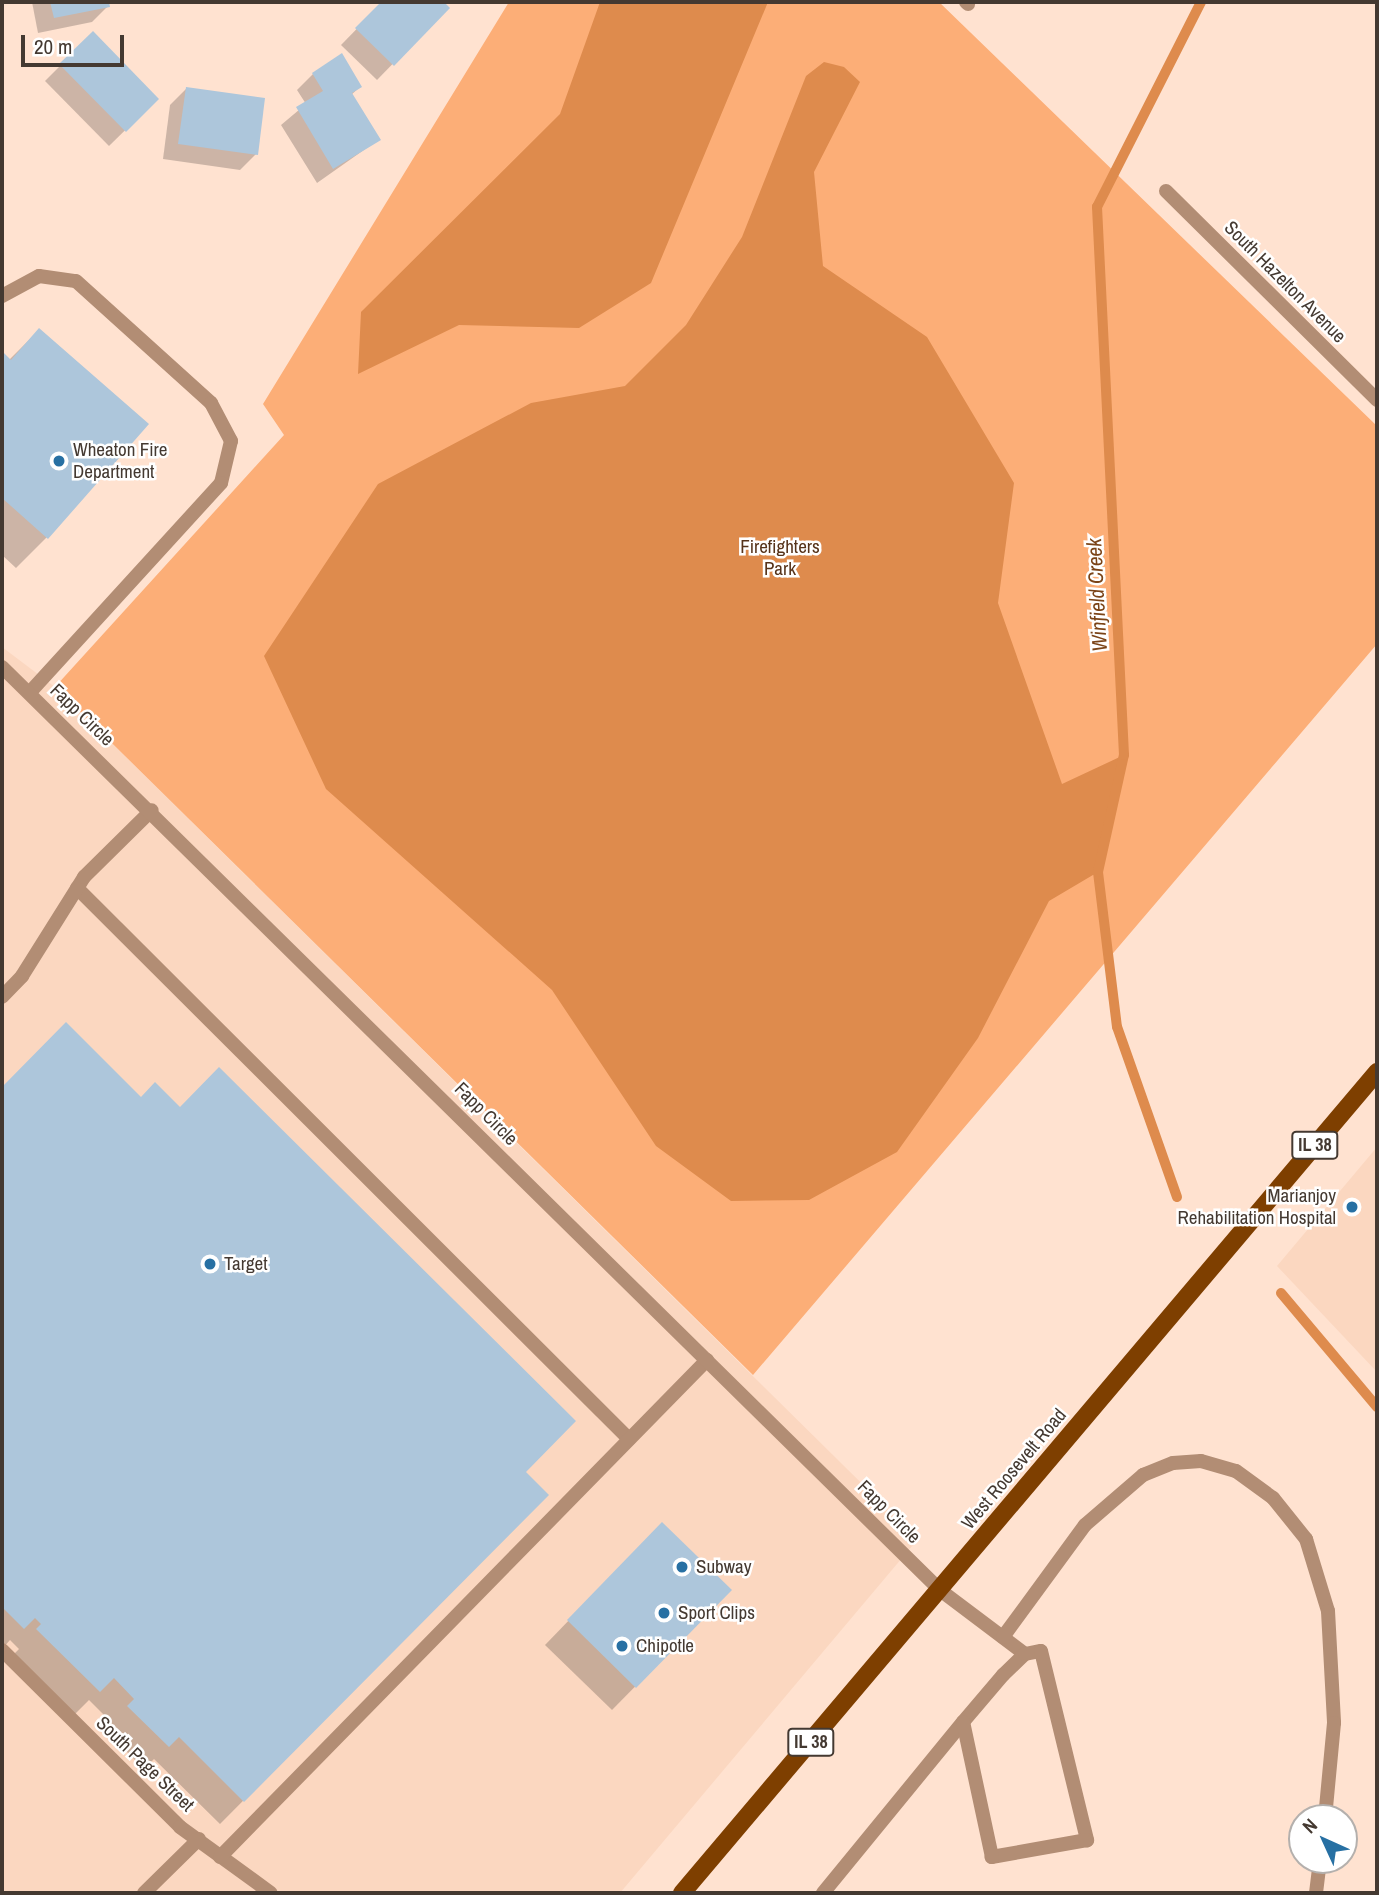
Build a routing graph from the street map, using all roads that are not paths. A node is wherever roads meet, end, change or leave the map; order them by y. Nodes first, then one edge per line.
1 (1166, 191) dead end
2 (2, 296) edge
3 (1377, 401) edge
4 (2, 667) edge
5 (30, 692) junction
6 (152, 810) junction
7 (77, 888) junction
8 (2, 997) edge
9 (1377, 1072) edge
10 (707, 1360) junction
11 (629, 1439) junction
12 (940, 1590) junction
13 (1003, 1637) junction
14 (2, 1650) edge
15 (1025, 1654) junction
16 (963, 1722) junction
17 (1326, 1804) edge
18 (199, 1839) junction
19 (220, 1857) junction
20 (1318, 1874) edge
21 (144, 1893) edge
22 (271, 1893) edge
23 (682, 1893) edge
24 (823, 1893) edge
25 (1316, 1893) edge

1 - 3 street, South Hazelton Avenue
2 - 5 street
4 - 5 street, Fapp Circle
5 - 6 street, Fapp Circle
6 - 7 street
6 - 10 street, Fapp Circle
7 - 8 street
7 - 11 street
9 - 12 main road, West Roosevelt Road / IL 38
10 - 11 street
10 - 12 street, Fapp Circle
11 - 19 street
12 - 13 street, Fapp Circle
12 - 23 main road, West Roosevelt Road / IL 38
13 - 15 street, Fapp Circle
13 - 17 street
14 - 18 street, South Page Street
15 - 16 street
15 - 16 street, Fapp Circle
16 - 24 street
18 - 19 street, South Page Street
18 - 21 street
19 - 22 street, South Page Street
20 - 25 street

